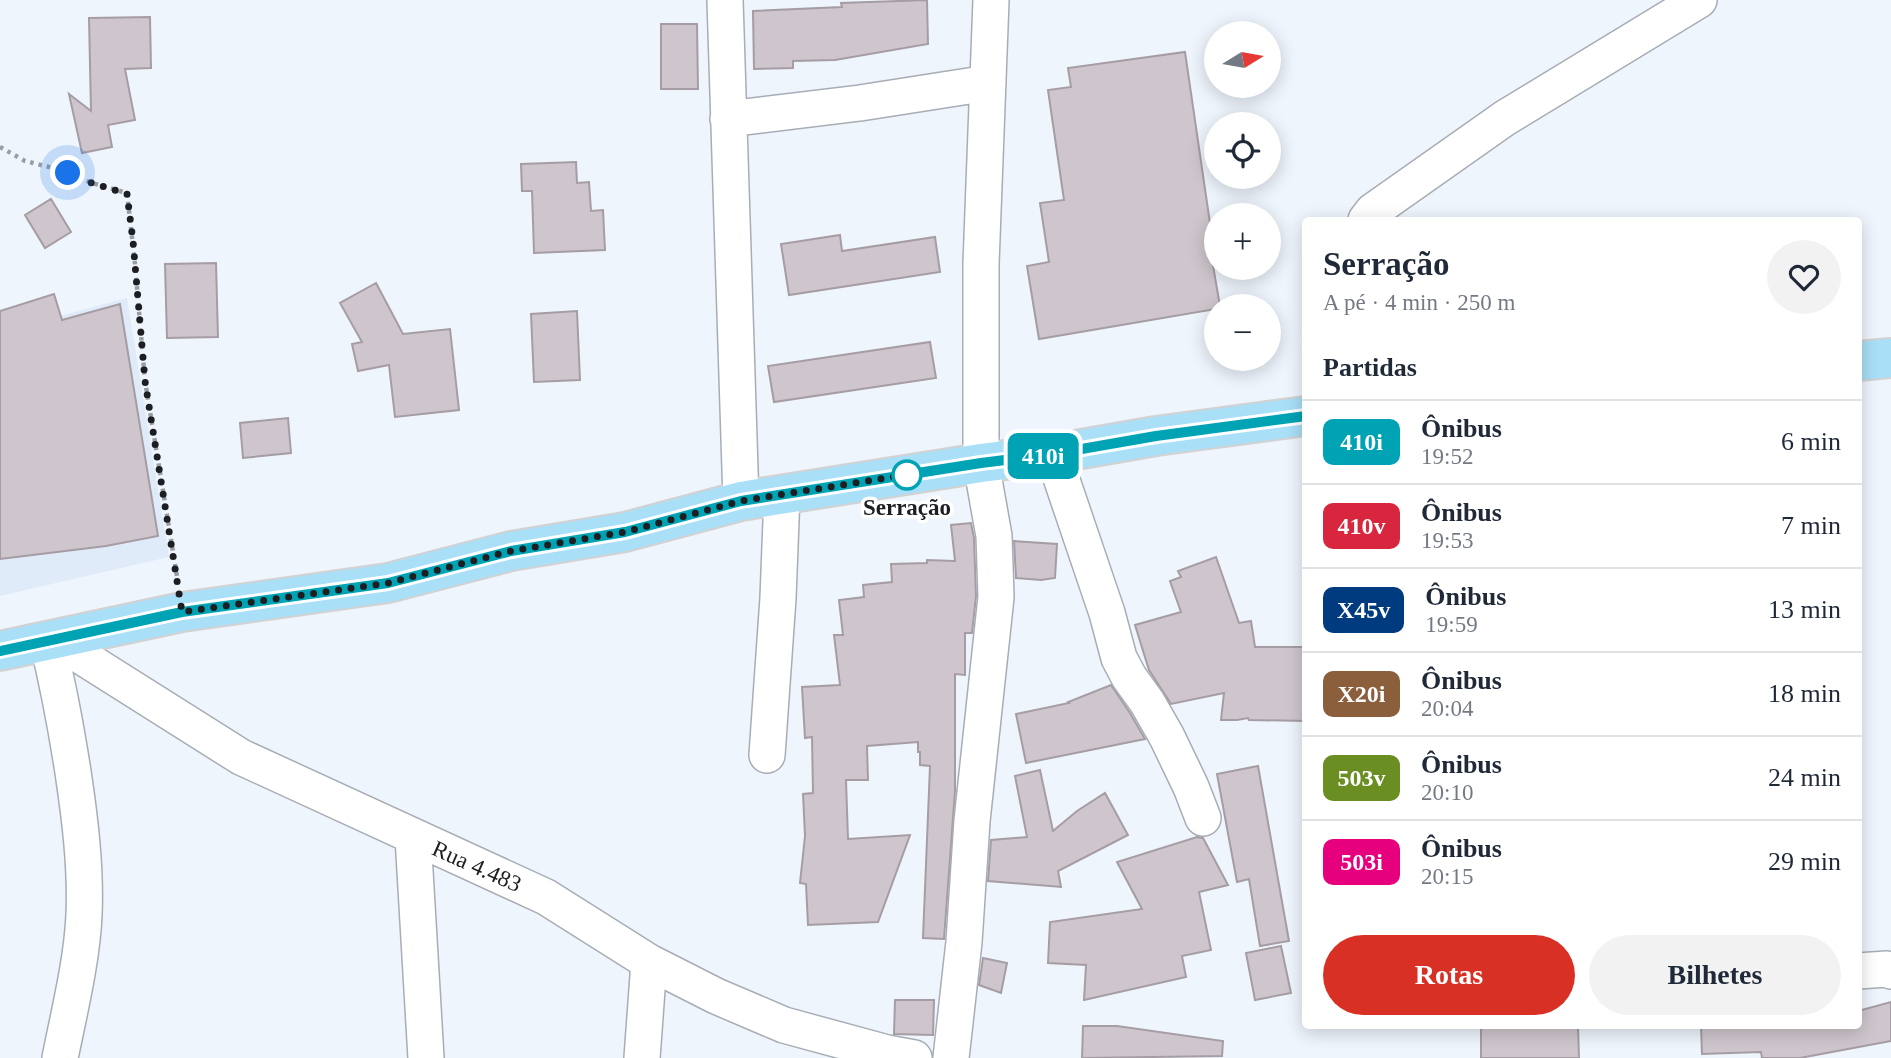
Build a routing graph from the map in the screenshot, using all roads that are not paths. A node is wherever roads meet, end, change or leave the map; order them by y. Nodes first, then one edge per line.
1 (725, 0) edge
2 (991, 0) edge
3 (1699, 0) edge
4 (988, 83) junction
5 (728, 119) junction
6 (1368, 217) edge
7 (1891, 358) edge
8 (1862, 361) edge
9 (1302, 417) edge
10 (1053, 454) junction
11 (981, 463) junction
12 (782, 495) junction
13 (741, 501) junction
14 (51, 639) junction
15 (0, 650) edge
16 (767, 755) dead end
17 (1203, 818) dead end
18 (413, 838) junction
19 (649, 962) junction
20 (1862, 971) edge
21 (1891, 971) edge
22 (896, 1056) edge
23 (60, 1058) edge
24 (426, 1058) edge
25 (642, 1058) edge
26 (951, 1058) edge

1 - 5 street
2 - 4 street
3 - 6 street
4 - 5 street
4 - 11 street
5 - 13 street
7 - 8 main road
9 - 10 main road
10 - 11 main road
10 - 17 street
11 - 12 main road
11 - 26 street
12 - 13 main road
12 - 16 street
13 - 14 main road
14 - 15 main road
14 - 18 street, Rua 4.483
14 - 23 street
18 - 19 street, Rua 4.483
18 - 24 street
19 - 22 street, Rua 4.483
19 - 25 street
20 - 21 street

